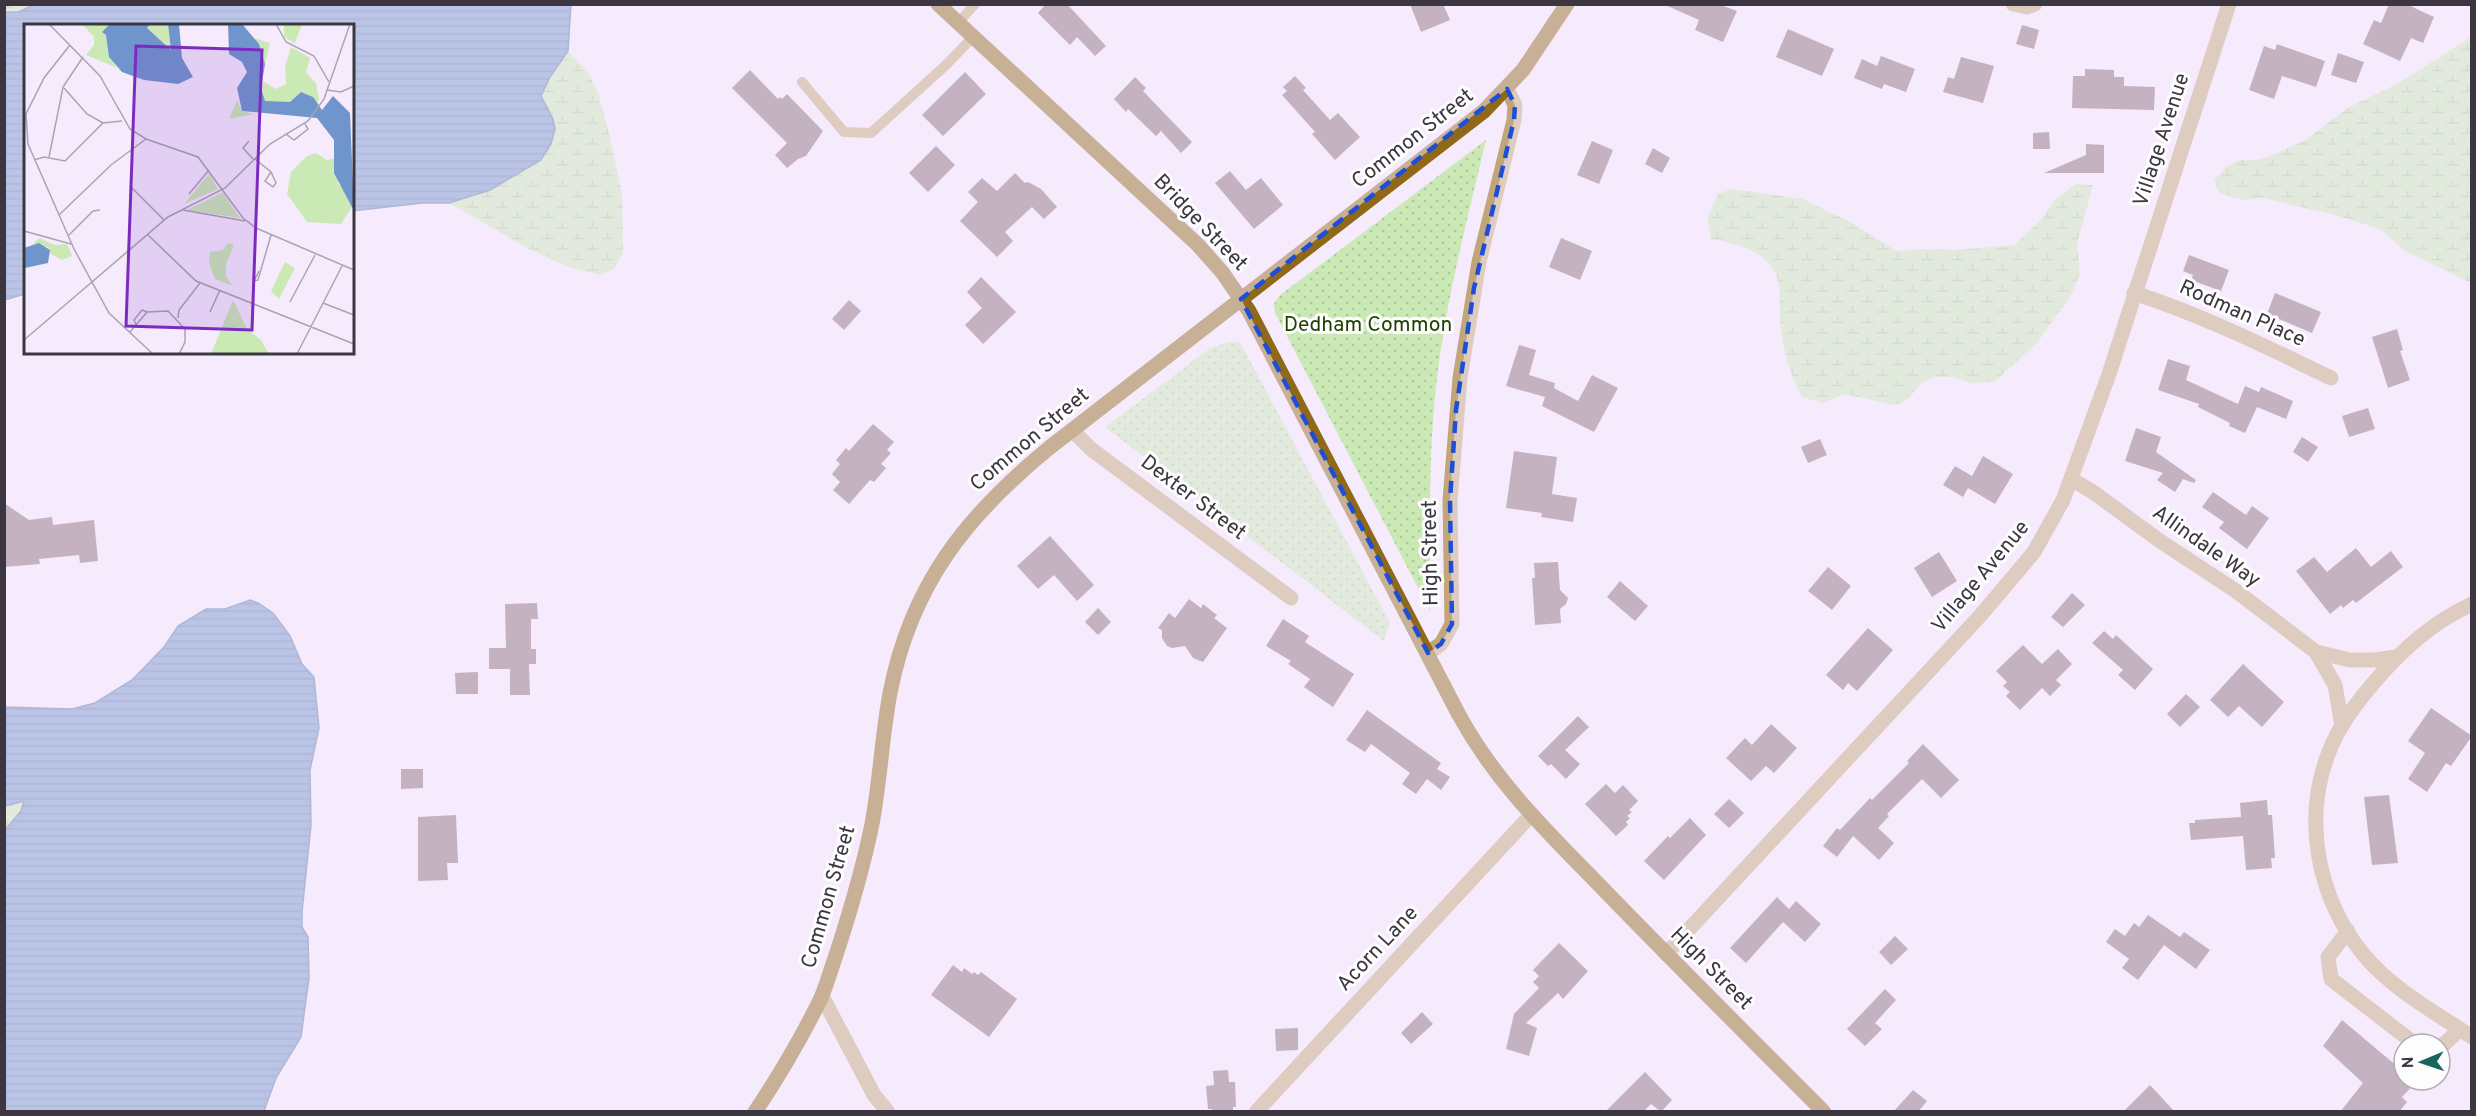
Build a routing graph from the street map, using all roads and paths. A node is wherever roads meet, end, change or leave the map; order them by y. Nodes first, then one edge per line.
1 (938, 4) edge
2 (975, 4) edge
3 (1567, 4) edge
4 (2013, 4) edge
5 (2035, 4) edge
6 (2229, 4) edge
7 (958, 23) junction
8 (973, 37) junction
9 (802, 82) dead end
10 (1507, 89) junction
11 (2134, 292) junction
12 (1241, 299) junction
13 (2331, 378) dead end
14 (1072, 430) junction
15 (2071, 479) junction
16 (1291, 598) dead end
17 (2472, 604) edge
18 (2316, 652) junction
19 (1428, 653) junction
20 (2396, 657) junction
21 (2342, 726) junction
22 (1531, 815) junction
23 (2348, 931) junction
24 (1666, 954) junction
25 (822, 996) junction
26 (2399, 1032) edge
27 (2466, 1033) edge
28 (2452, 1041) edge
29 (755, 1112) edge
30 (888, 1112) edge
31 (1256, 1112) edge
32 (1824, 1112) edge

1 - 7 main road, Bridge Street
2 - 7 lane
3 - 10 main road
4 - 5 street
6 - 11 street, Village Avenue
7 - 8 main road, Bridge Street
8 - 9 lane
8 - 12 main road, Bridge Street
10 - 12 main road, Common Street
10 - 19 street, High Street
11 - 13 street, Rodman Place
11 - 15 street, Village Avenue
12 - 14 main road, Common Street
12 - 19 main road, Bridge Street
14 - 16 street, Dexter Street
14 - 25 main road, Common Street
15 - 18 street, Allindale Way
15 - 24 street, Village Avenue
17 - 20 street
18 - 20 street, Allindale Way
18 - 21 street, Allindale Way
19 - 22 main road, High Street
20 - 21 street
21 - 23 street
22 - 24 main road, High Street
22 - 31 street, Acorn Lane
23 - 26 street
23 - 27 street
24 - 32 main road, High Street
25 - 29 main road, Common Street
25 - 30 street
27 - 28 street

